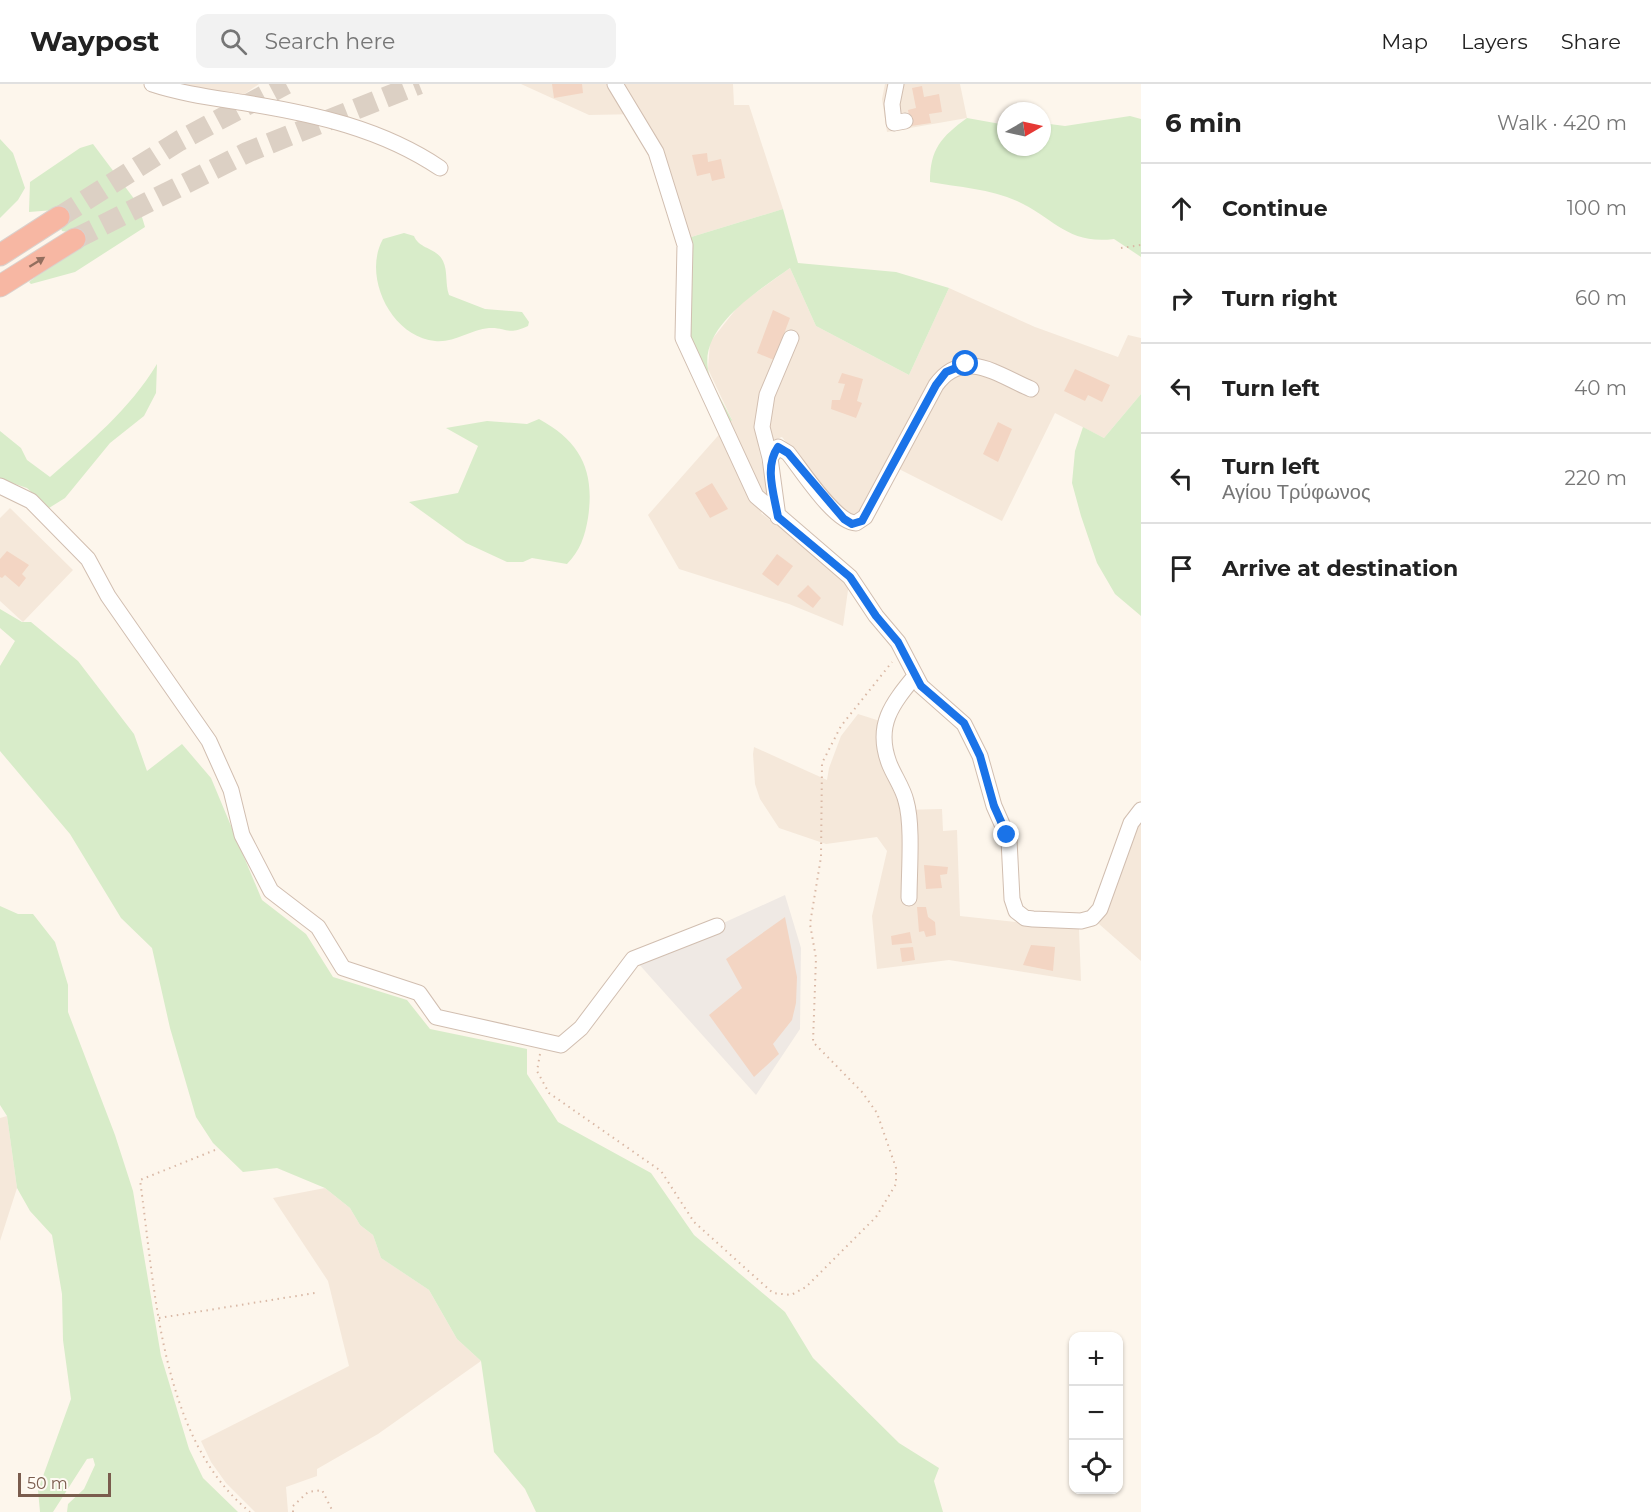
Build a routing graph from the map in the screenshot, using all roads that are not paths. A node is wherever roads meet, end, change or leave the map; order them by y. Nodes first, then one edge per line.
1 (152, 84) edge
2 (615, 84) edge
3 (896, 84) edge
4 (905, 121) dead end
5 (440, 168) dead end
6 (59, 217) tunnel mouth
7 (75, 239) tunnel mouth
8 (0, 255) edge
9 (0, 286) edge
10 (791, 338) dead end
11 (1031, 389) dead end
12 (770, 458) junction
13 (0, 486) edge
14 (778, 517) junction
15 (915, 676) junction
16 (1141, 810) edge
17 (909, 898) dead end
18 (717, 926) dead end

1 - 5 street
2 - 14 street
3 - 4 street
6 - 8 highway
9 -> 7 highway
10 - 12 street
11 - 12 street
12 - 14 street
13 - 18 street
14 - 15 street
15 - 16 street
15 - 17 street

